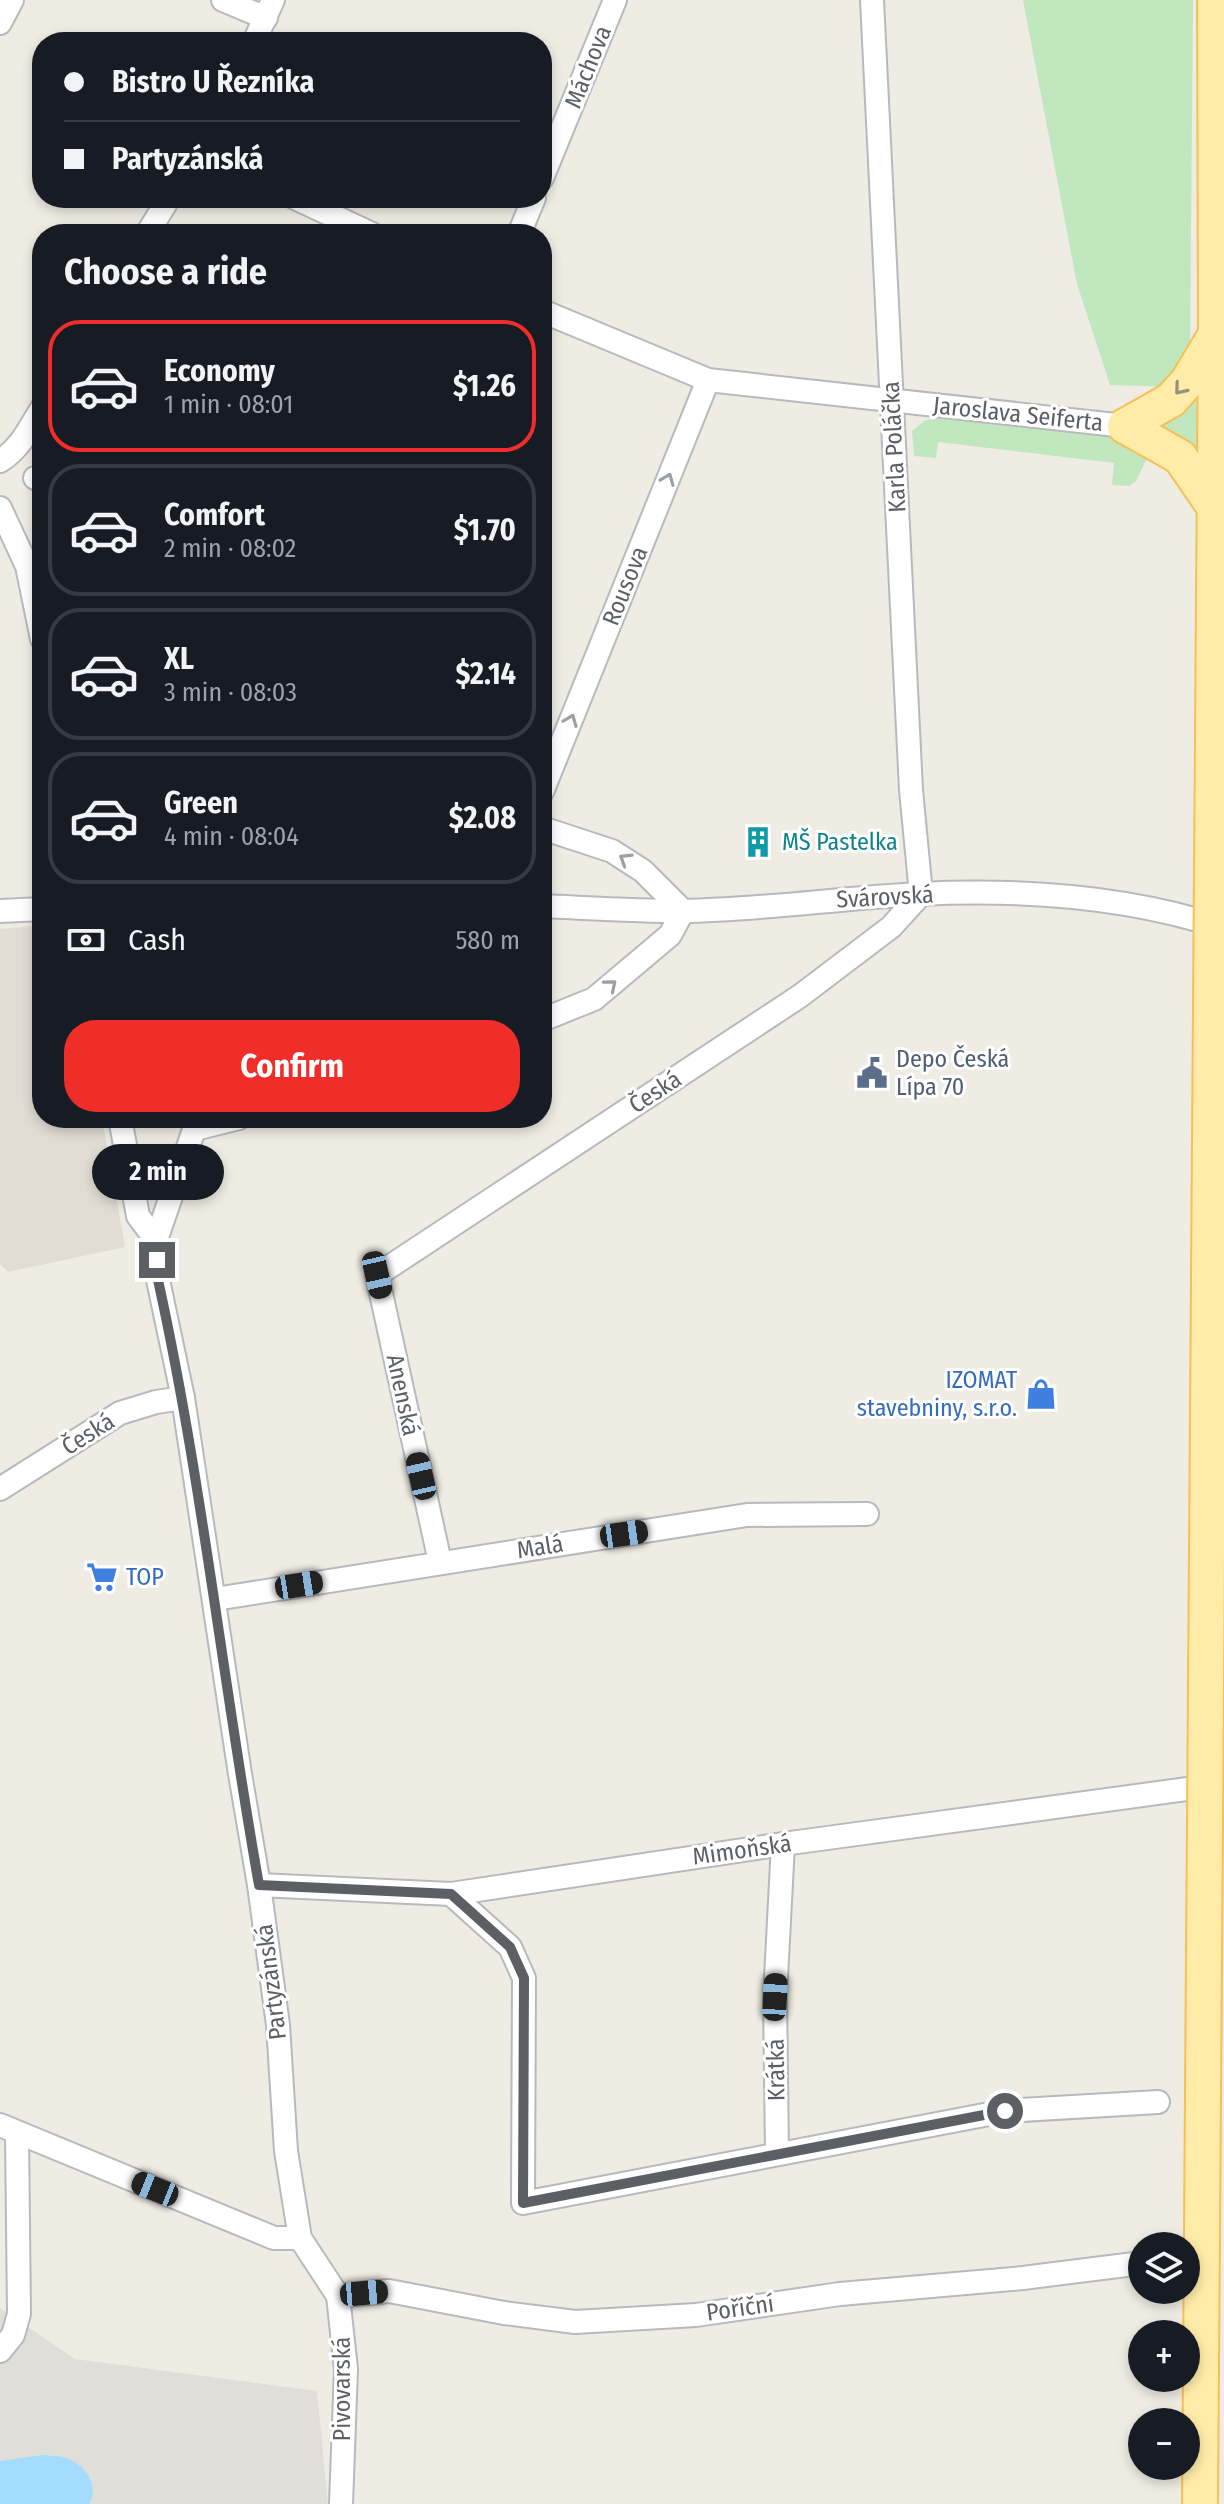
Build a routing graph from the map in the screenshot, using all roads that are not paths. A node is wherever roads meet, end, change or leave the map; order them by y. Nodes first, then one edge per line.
1 (12, 0) edge
2 (223, 0) edge
3 (615, 0) edge
4 (872, 0) edge
5 (1215, 0) edge
6 (269, 9) edge
7 (0, 23) edge
8 (259, 32) edge
9 (552, 154) edge
10 (316, 208) edge
11 (351, 224) edge
12 (552, 315) edge
13 (1220, 344) edge
14 (708, 380) junction
15 (892, 400) junction
16 (32, 425) edge
17 (1125, 426) junction
18 (0, 461) edge
19 (1219, 501) edge
20 (0, 508) edge
21 (32, 589) edge
22 (552, 767) edge
23 (552, 831) edge
24 (921, 894) junction
25 (552, 906) edge
26 (32, 909) edge
27 (0, 911) edge
28 (683, 911) junction
29 (1224, 928) edge
30 (552, 1016) edge
31 (122, 1128) edge
32 (195, 1128) edge
33 (156, 1240) junction
34 (377, 1275) joint
35 (183, 1398) junction
36 (0, 1489) edge
37 (867, 1514) dead end
38 (440, 1562) junction
39 (215, 1599) junction
40 (1224, 1784) edge
41 (783, 1844) junction
42 (259, 1885) junction
43 (451, 1894) junction
44 (1158, 2102) dead end
45 (8, 2129) edge
46 (777, 2153) junction
47 (300, 2238) junction
48 (1224, 2252) edge
49 (1200, 2255) edge
50 (1128, 2265) edge
51 (338, 2296) junction
52 (0, 2351) edge
53 (341, 2504) edge
54 (1200, 2504) edge

1 - 7 street
2 - 6 street
3 - 9 street, Máchova
4 - 15 street, Karla Poláčka
5 - 13 main road
6 - 8 street
10 - 11 street
12 - 14 street, Jaroslava Seiferta
13 -> 17 main road
13 - 19 main road
14 - 15 street, Jaroslava Seiferta
22 -> 14 street, Rousova
15 - 17 street, Jaroslava Seiferta
15 - 24 street, Karla Poláčka
16 - 18 street
17 - 19 main road
19 - 54 main road, bridge
20 - 21 street
28 -> 23 street
24 - 28 street, Svárovská
24 - 29 street, Svárovská
24 - 34 street, Česká
25 - 28 street, Svárovská
26 - 27 street
30 -> 28 street
31 - 33 street, Partyzánská
32 - 33 street
33 - 35 street, Partyzánská
34 - 38 street, Anenská
35 - 36 street, Česká
35 - 39 street, Partyzánská
37 - 38 street, Malá
38 - 39 street, Malá
39 - 42 street, Partyzánská
40 - 41 street, Mimoňská
41 - 43 street, Mimoňská
41 - 46 street, Krátká
42 - 43 street, Mimoňská
42 - 47 street, Partyzánská
43 - 46 street
44 - 46 street
45 - 47 street
45 - 52 street
47 - 51 street, Pivovarská
48 - 49 street
50 - 51 street, Poříční
51 - 53 street, Pivovarská

